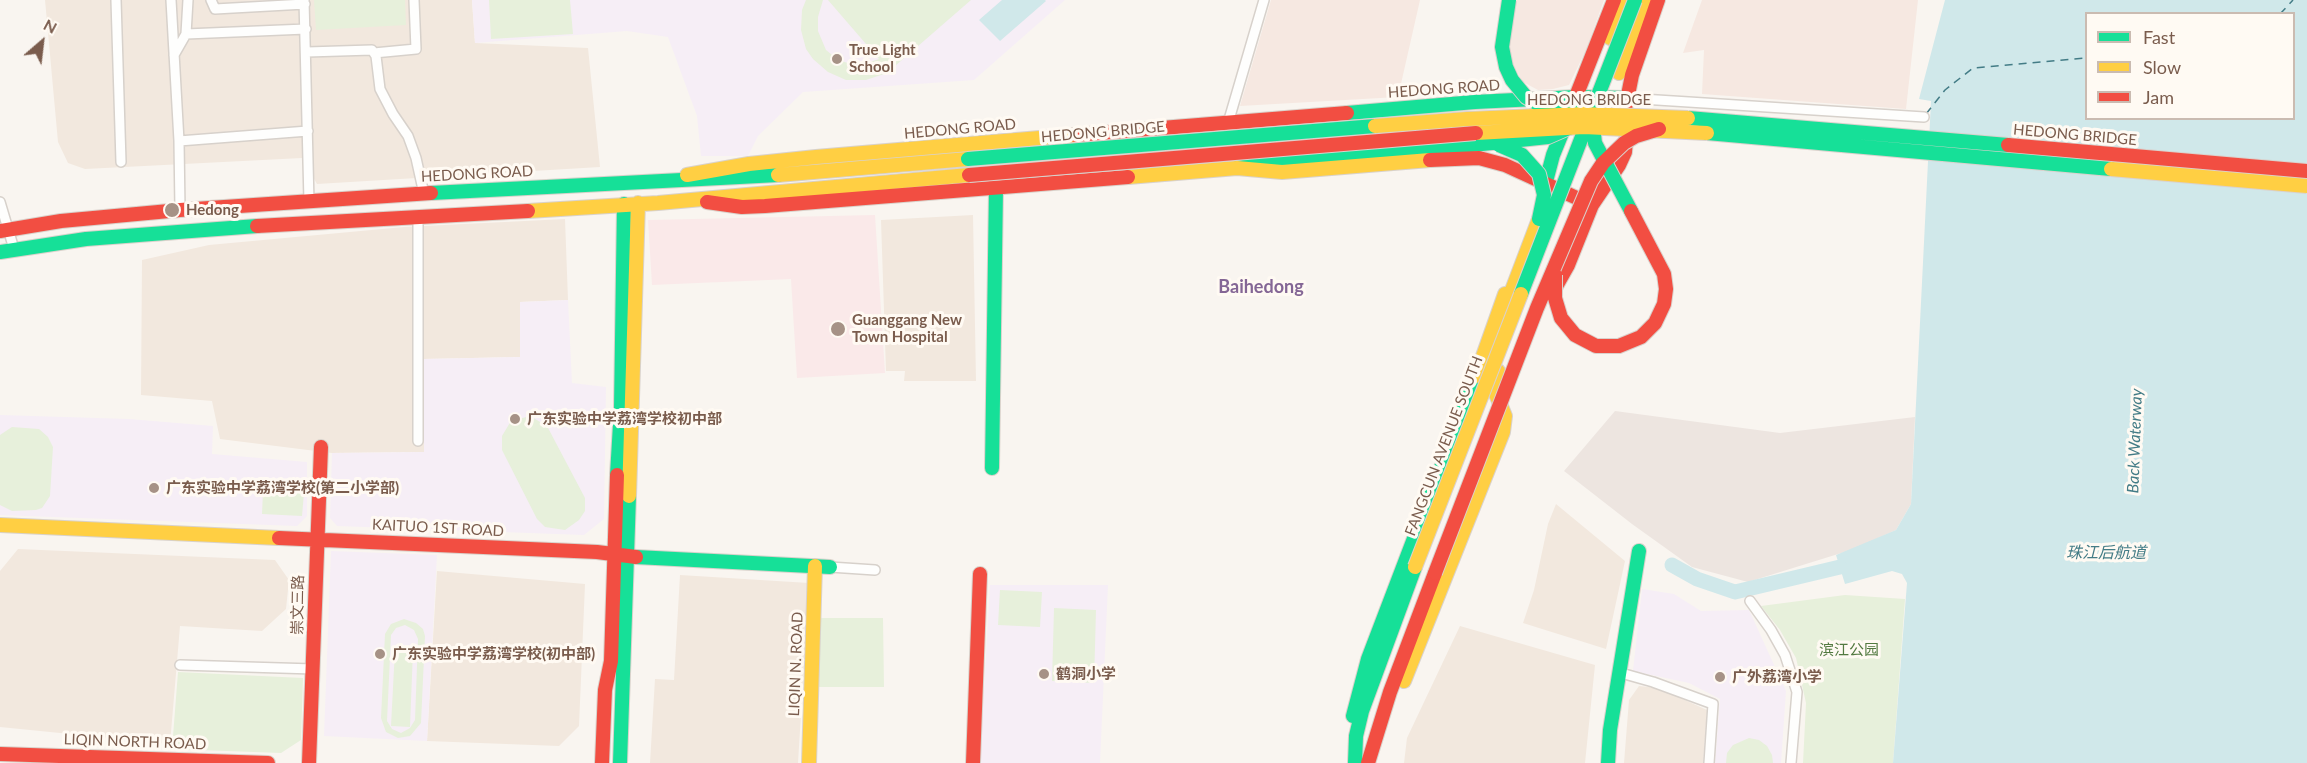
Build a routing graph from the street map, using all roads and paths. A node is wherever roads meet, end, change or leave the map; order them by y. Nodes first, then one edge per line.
1 (116, 0) edge
2 (171, 0) edge
3 (188, 0) edge
4 (211, 0) edge
5 (414, 0) edge
6 (1264, 0) edge
7 (1509, 0) edge
8 (1614, 0) edge
9 (1624, 0) edge
10 (1635, 0) edge
11 (1647, 0) edge
12 (1658, 0) edge
13 (304, 2) edge
14 (306, 29) junction
15 (186, 34) junction
16 (307, 52) junction
17 (374, 53) junction
18 (174, 56) junction
19 (1619, 73) junction
20 (1576, 97) junction
21 (1597, 98) junction
22 (1626, 98) junction
23 (1582, 114) junction
24 (1924, 117) dead end
25 (1228, 123) junction
26 (1201, 125) junction
27 (1659, 129) junction
28 (308, 131) junction
29 (179, 141) junction
30 (1482, 144) junction
31 (1579, 145) junction
32 (121, 162) dead end
33 (1237, 168) junction
34 (1209, 171) junction
35 (2307, 171) edge
36 (655, 181) junction
37 (1546, 182) junction
38 (2307, 186) edge
39 (996, 188) junction
40 (424, 194) junction
41 (689, 200) junction
42 (0, 202) edge
43 (309, 202) junction
44 (631, 204) junction
45 (1592, 205) junction
46 (180, 210) junction
47 (418, 217) junction
48 (4, 231) edge
49 (7, 251) edge
50 (1556, 263) junction
51 (1471, 392) junction
52 (1496, 394) junction
53 (1478, 407) junction
54 (418, 441) dead end
55 (321, 447) dead end
56 (992, 468) dead end
57 (0, 525) edge
58 (316, 538) junction
59 (1639, 551) dead end
60 (619, 556) junction
61 (815, 566) junction
62 (830, 567) joint
63 (875, 570) dead end
64 (1426, 570) junction
65 (980, 574) dead end
66 (1749, 601) dead end
67 (180, 665) dead end
68 (314, 669) junction
69 (1621, 673) junction
70 (605, 690) junction
71 (622, 694) junction
72 (603, 741) junction
73 (0, 748) edge
74 (0, 754) edge
75 (16, 754) junction
76 (45, 759) edge
77 (268, 763) edge
78 (309, 763) edge
79 (591, 763) edge
80 (602, 763) edge
81 (620, 763) edge
82 (632, 763) edge
83 (809, 763) edge
84 (973, 763) edge
85 (1346, 763) edge
86 (1354, 763) edge
87 (1368, 763) edge
88 (1608, 763) edge
89 (1709, 763) edge
90 (1791, 763) edge

1 - 32 street
2 - 18 street
3 - 15 street
4 - 13 street
5 - 17 street
6 - 25 street
7 - 23 main road, bridge
8 - 20 main road, FANGCUN AVENUE SOUTH
9 - 31 main road, bridge
10 - 21 main road, bridge
11 - 19 main road
12 - 22 main road, FANGCUN AVENUE SOUTH
13 - 14 street
14 - 15 street
14 - 16 street
15 - 18 street
16 - 17 street
16 - 28 street
17 - 40 street
18 - 29 street
19 - 30 main road, bridge
19 - 64 main road, FANGCUN AVENUE SOUTH, bridge
20 - 22 main road, HEDONG ROAD
20 - 25 main road, HEDONG ROAD
20 - 37 main road, FANGCUN AVENUE SOUTH
21 - 31 main road, bridge
21 - 50 main road, bridge
22 - 24 street, HEDONG ROAD
22 - 45 main road, FANGCUN AVENUE SOUTH
23 - 35 main road, HEDONG BRIDGE, bridge
23 - 36 main road, HEDONG BRIDGE, bridge
25 - 26 main road, HEDONG ROAD
26 - 34 main road
26 - 36 main road, HEDONG ROAD
27 - 38 main road, HEDONG BRIDGE, bridge
27 - 41 main road, HEDONG BRIDGE, bridge
27 - 50 main road, bridge
28 - 29 street
28 - 43 street
29 - 46 street
30 - 33 main road
30 - 53 main road, bridge
31 - 53 main road, FANGCUN AVENUE SOUTH, bridge
33 - 34 main road
33 - 37 main road
34 - 39 main road
36 - 40 main road, HEDONG ROAD
37 - 45 main road
37 - 51 main road, FANGCUN AVENUE SOUTH
39 - 41 main road
39 - 56 main road
40 - 43 main road, HEDONG ROAD
41 - 44 main road
42 - 48 street
43 - 46 main road, HEDONG ROAD
44 - 47 main road
44 - 60 main road
45 - 52 main road, FANGCUN AVENUE SOUTH
46 - 48 main road, HEDONG ROAD
47 - 49 main road
47 - 54 street
48 - 49 street
50 - 64 main road, bridge
51 - 52 main road
51 - 85 main road, FANGCUN AVENUE SOUTH
52 - 87 main road, FANGCUN AVENUE SOUTH
53 - 64 main road, FANGCUN AVENUE SOUTH, bridge
55 - 58 main road, 崇文三路
57 - 58 main road, KAITUO 1ST ROAD
58 - 60 main road, KAITUO 1ST ROAD
58 - 68 main road, 崇文三路
59 - 69 main road
60 - 61 main road, KAITUO 1ST ROAD
60 - 70 main road
60 - 71 main road
61 - 62 main road, KAITUO 1ST ROAD
61 - 83 main road, LIQIN N. ROAD
62 - 63 street, KAITUO 1ST ROAD
64 - 86 main road, FANGCUN AVENUE SOUTH
64 - 87 main road, FANGCUN AVENUE SOUTH
65 - 84 main road
66 - 90 street
67 - 68 street
68 - 78 main road, 崇文三路
69 - 88 main road
69 - 89 street
70 - 71 main road
70 - 72 main road
71 - 81 main road
71 - 82 main road
72 - 79 main road
72 - 80 main road
73 - 75 main road
74 - 75 main road, LIQIN NORTH ROAD
75 - 76 main road, LIQIN NORTH ROAD
76 - 77 main road, LIQIN NORTH ROAD

